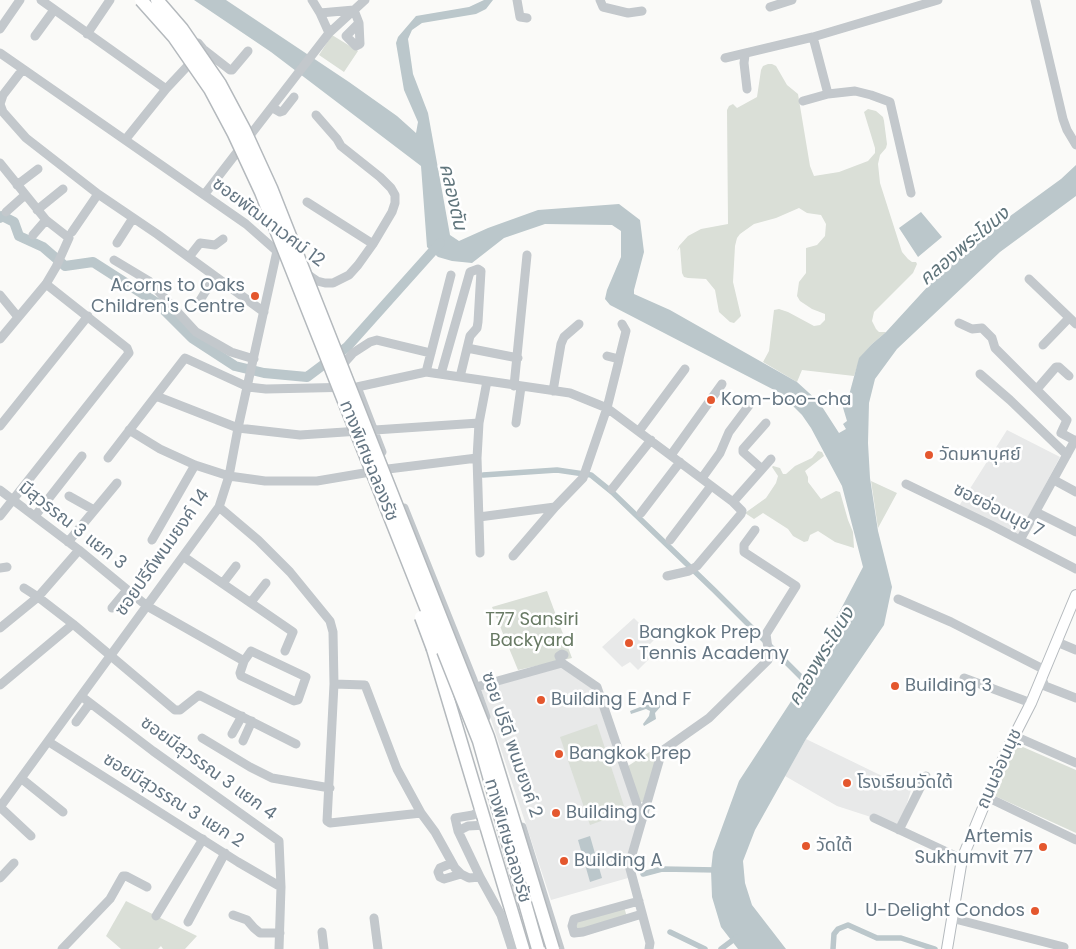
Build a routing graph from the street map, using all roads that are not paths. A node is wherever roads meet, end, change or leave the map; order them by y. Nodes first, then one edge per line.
1 (20, 0) edge
2 (41, 0) edge
3 (110, 0) edge
4 (141, 0) edge
5 (157, 0) edge
6 (164, 0) edge
7 (312, 0) edge
8 (364, 0) edge
9 (517, 0) edge
10 (600, 0) edge
11 (792, 0) edge
12 (938, 0) edge
13 (1035, 0) edge
14 (770, 7) dead end
15 (54, 10) junction
16 (354, 10) junction
17 (642, 11) dead end
18 (320, 13) junction
19 (527, 18) dead end
20 (359, 23) dead end
21 (0, 28) edge
22 (87, 34) junction
23 (35, 36) dead end
24 (326, 37) junction
25 (813, 37) junction
26 (202, 49) junction
27 (248, 51) dead end
28 (0, 53) edge
29 (744, 55) junction
30 (725, 58) dead end
31 (23, 69) junction
32 (747, 88) dead end
33 (166, 89) junction
34 (828, 94) junction
35 (294, 97) dead end
36 (802, 101) dead end
37 (272, 108) junction
38 (316, 115) dead end
39 (126, 140) junction
40 (1076, 145) edge
41 (1, 168) edge
42 (38, 169) dead end
43 (17, 185) junction
44 (64, 189) dead end
45 (911, 193) dead end
46 (98, 194) junction
47 (204, 195) junction
48 (26, 196) junction
49 (307, 202) dead end
50 (37, 210) junction
51 (6, 212) dead end
52 (133, 218) junction
53 (46, 220) junction
54 (72, 232) dead end
55 (33, 235) dead end
56 (223, 239) dead end
57 (117, 243) dead end
58 (373, 244) junction
59 (277, 251) junction
60 (527, 255) dead end
61 (189, 257) junction
62 (114, 260) dead end
63 (451, 275) dead end
64 (215, 276) junction
65 (1029, 279) dead end
66 (46, 284) junction
67 (0, 295) edge
68 (199, 302) dead end
69 (264, 312) junction
70 (88, 316) junction
71 (18, 317) junction
72 (1073, 321) edge
73 (959, 323) dead end
74 (578, 324) dead end
75 (622, 324) dead end
76 (0, 339) edge
77 (1043, 345) dead end
78 (467, 348) junction
79 (431, 353) junction
80 (607, 356) dead end
81 (518, 358) junction
82 (619, 358) junction
83 (254, 362) junction
84 (345, 362) dead end
85 (685, 369) dead end
86 (426, 372) junction
87 (441, 374) junction
88 (980, 374) dead end
89 (1069, 376) dead end
90 (460, 377) junction
91 (488, 381) junction
92 (722, 384) dead end
93 (248, 387) junction
94 (356, 387) junction
95 (518, 387) junction
96 (1037, 389) junction
97 (553, 391) junction
98 (156, 396) junction
99 (750, 404) dead end
100 (607, 408) junction
101 (480, 423) junction
102 (766, 423) dead end
103 (516, 424) dead end
104 (0, 426) edge
105 (238, 428) junction
106 (129, 430) junction
107 (356, 430) junction
108 (374, 430) junction
109 (639, 431) junction
110 (651, 440) junction
111 (1076, 440) edge
112 (671, 455) junction
113 (1067, 455) junction
114 (82, 456) dead end
115 (108, 458) dead end
116 (477, 458) junction
117 (771, 459) dead end
118 (680, 462) junction
119 (195, 465) junction
120 (388, 469) junction
121 (762, 469) junction
122 (229, 476) junction
123 (702, 478) junction
124 (1054, 480) junction
125 (117, 483) dead end
126 (906, 484) dead end
127 (711, 486) junction
128 (612, 489) dead end
129 (0, 490) edge
130 (1076, 492) edge
131 (69, 496) dead end
132 (13, 500) junction
133 (733, 502) junction
134 (219, 507) junction
135 (555, 508) junction
136 (94, 510) junction
137 (1036, 512) junction
138 (641, 513) dead end
139 (0, 516) edge
140 (35, 516) junction
141 (479, 516) junction
142 (755, 530) dead end
143 (1076, 532) edge
144 (152, 540) dead end
145 (670, 540) dead end
146 (1020, 540) junction
147 (68, 542) junction
148 (79, 550) junction
149 (480, 553) dead end
150 (513, 556) dead end
151 (184, 557) junction
152 (236, 566) dead end
153 (1076, 569) edge
154 (667, 576) dead end
155 (266, 583) dead end
156 (224, 584) junction
157 (24, 588) dead end
158 (127, 590) junction
159 (1076, 595) edge
160 (38, 598) junction
161 (898, 599) dead end
162 (251, 602) junction
163 (147, 606) junction
164 (112, 608) dead end
165 (1076, 608) edge
166 (73, 624) junction
167 (0, 628) edge
168 (1060, 642) junction
169 (1076, 650) edge
170 (285, 651) dead end
171 (110, 654) junction
172 (244, 661) junction
173 (964, 678) dead end
174 (1044, 678) junction
175 (334, 684) junction
176 (0, 685) edge
177 (476, 687) junction
178 (81, 696) junction
179 (1076, 698) edge
180 (1031, 703) junction
181 (90, 704) junction
182 (242, 716) junction
183 (76, 722) dead end
184 (252, 722) junction
185 (232, 734) dead end
186 (1017, 737) junction
187 (202, 738) dead end
188 (243, 741) dead end
189 (49, 742) junction
190 (296, 744) dead end
191 (1008, 752) junction
192 (1076, 763) edge
193 (926, 776) dead end
194 (22, 779) junction
195 (330, 788) junction
196 (989, 798) junction
197 (0, 807) edge
198 (482, 810) junction
199 (64, 812) dead end
200 (422, 814) junction
201 (874, 818) dead end
202 (642, 819) junction
203 (487, 825) junction
204 (900, 830) junction
205 (458, 831) junction
206 (30, 836) dead end
207 (203, 839) junction
208 (1076, 840) edge
209 (225, 853) junction
210 (964, 860) junction
211 (14, 863) dead end
212 (452, 863) junction
213 (461, 874) junction
214 (480, 876) junction
215 (0, 878) edge
216 (147, 887) dead end
217 (281, 887) junction
218 (639, 901) junction
219 (625, 904) junction
220 (642, 914) junction
221 (233, 915) dead end
222 (156, 916) dead end
223 (374, 918) dead end
224 (629, 918) junction
225 (953, 918) junction
226 (188, 922) dead end
227 (322, 932) dead end
228 (280, 933) junction
229 (948, 948) edge
230 (1064, 948) dead end
231 (62, 949) edge
232 (279, 949) edge
233 (324, 949) edge
234 (378, 949) edge
235 (512, 949) edge
236 (523, 949) edge
237 (538, 949) edge
238 (553, 949) edge
239 (560, 949) edge
240 (650, 949) edge

1 - 21 street
2 - 15 street
3 - 22 street
4 - 107 highway, ทางพิเศษฉลองรัช, bridge
5 - 238 highway, ทางพิเศษฉลองรัช, bridge
6 - 26 street
7 - 18 street
8 - 16 street
9 - 19 street
10 - 17 street
11 - 14 street
12 - 25 street
13 - 40 street
15 - 22 street
15 - 23 street
16 - 18 street
16 - 20 street
16 - 24 street
18 - 24 street
22 - 33 street
24 - 37 street
25 - 29 street
25 - 34 street
26 - 27 street
26 - 33 street
28 - 31 street, ซอยพัฒนาเวศม์ 12
29 - 30 street
29 - 32 street
31 - 39 street, ซอยพัฒนาเวศม์ 12
31 - 46 street
33 - 39 street
34 - 36 street
34 - 45 street
35 - 37 street
37 - 47 street
38 - 58 street, ซอยพัฒนาเวศม์ 12
39 - 47 street, ซอยพัฒนาเวศม์ 12
41 - 43 street
42 - 43 street
43 - 48 street
44 - 50 street
46 - 52 street
46 - 54 street
47 - 59 street, ซอยพัฒนาเวศม์ 12
48 - 50 street
48 - 51 street
49 - 58 street
50 - 53 street
52 - 57 street
52 - 61 street
53 - 55 street
53 - 66 street
56 - 61 street
58 - 59 street, ซอยพัฒนาเวศม์ 12
59 - 69 street, ซอยปรีดีพนมยงค์ 14
60 - 81 street
61 - 64 street
62 - 83 street
63 - 79 street
64 - 68 street
64 - 69 street
65 - 72 street
66 - 70 street
66 - 71 street
67 - 71 street
69 - 83 street, ซอยปรีดีพนมยงค์ 14
70 - 104 street
70 - 132 street
71 - 76 street
72 - 77 street
73 - 96 street
74 - 97 street
75 - 82 street
78 - 81 street
78 - 87 street
78 - 90 street
79 - 84 street
79 - 86 street
80 - 82 street
81 - 95 street
82 - 100 street
83 - 93 street, ซอยปรีดีพนมยงค์ 14
85 - 109 street
86 - 87 street
86 - 94 street
87 - 90 street
88 - 113 street
89 - 96 street
90 - 91 street
91 - 95 street
91 - 101 street
92 - 112 street
93 - 94 street
93 - 98 street
93 - 105 street, ซอยปรีดีพนมยงค์ 14
94 - 108 street, ซอย ปรีดี พนมยงค์ 2
95 - 97 street
95 - 103 street
96 - 111 street
97 - 100 street
98 - 105 street
98 - 106 street
99 - 123 street
100 - 109 street
100 - 135 street
101 - 108 street
101 - 116 street
102 - 121 street
105 - 108 street
105 - 122 street, ซอยปรีดีพนมยงค์ 14
106 - 115 street
106 - 119 street
107 - 198 highway, bridge
107 - 237 highway, ทางพิเศษฉลองรัช, bridge
108 - 120 street, ซอย ปรีดี พนมยงค์ 2
109 - 110 street
110 - 112 street
110 - 128 street
111 - 113 street
112 - 118 street
113 - 124 street
114 - 140 street
116 - 120 street
116 - 141 street
117 - 121 street
118 - 123 street
118 - 138 street
119 - 122 street
119 - 144 street
120 - 122 street
120 - 177 street, ซอย ปรีดี พนมยงค์ 2
121 - 133 street
122 - 134 street, ซอยปรีดีพนมยงค์ 14
123 - 127 street
124 - 130 street
124 - 137 street
125 - 136 street
126 - 146 street, ซอยอ่อนนุช 7
127 - 133 street
127 - 145 street
129 - 132 street, มีสุวรรณ 3 แยก 3
131 - 136 street
132 - 139 street
132 - 140 street, มีสุวรรณ 3 แยก 3
133 - 154 street
134 - 151 street, ซอยปรีดีพนมยงค์ 14
134 - 175 street
135 - 141 street
135 - 150 street
136 - 147 street
137 - 143 street
137 - 146 street
140 - 147 street, มีสุวรรณ 3 แยก 3
141 - 149 street
142 - 202 street
146 - 153 street, ซอยอ่อนนุช 7
147 - 148 street, มีสุวรรณ 3 แยก 3
148 - 158 street, มีสุวรรณ 3 แยก 3
148 - 160 street
151 - 156 street
151 - 163 street, ซอยปรีดีพนมยงค์ 14
152 - 156 street
155 - 162 street
156 - 162 street
157 - 160 street
158 - 163 street, มีสุวรรณ 3 แยก 3
158 - 164 street
159 - 168 main road, ถนนอ่อนนุช
160 - 166 street
160 - 167 street
161 - 174 street
162 - 170 street
163 - 171 street, ซอยปรีดีพนมยงค์ 14
163 - 172 street, มีสุวรรณ 3 แยก 3
165 - 168 main road, ถนนอ่อนนุช
166 - 171 street
166 - 176 street
168 - 169 street
168 - 174 main road, ถนนอ่อนนุช
168 - 174 main road, ถนนอ่อนนุช
171 - 178 street, ซอยปรีดีพนมยงค์ 14
171 - 182 street
172 - 172 street
173 - 180 street
174 - 179 street
174 - 180 main road, ถนนอ่อนนุช
174 - 186 main road, ถนนอ่อนนุช
175 - 195 street
175 - 200 street
177 - 202 street
177 - 239 street, ซอย ปรีดี พนมยงค์ 2
178 - 181 street, ซอยมีสุวรรณ 3 แยก 4
178 - 189 street, ซอยปรีดีพนมยงค์ 14
180 - 191 main road, ถนนอ่อนนุช
181 - 183 street
181 - 217 street, ซอยมีสุวรรณ 3 แยก 4
182 - 184 street
182 - 185 street
184 - 188 street
184 - 190 street
186 - 191 main road, ถนนอ่อนนุช
186 - 192 street
187 - 195 street
189 - 194 street, ซอยปรีดีพนมยงค์ 14
189 - 207 street, ซอยมีสุวรรณ 3 แยก 2
191 - 196 main road, ถนนอ่อนนุช
193 - 204 street
194 - 197 street, ซอยปรีดีพนมยงค์ 14
194 - 199 street
195 - 200 street
196 - 208 street
196 - 210 main road, ถนนอ่อนนุช
197 - 206 street
198 - 203 highway
198 - 205 street
200 - 212 street
201 - 204 street
202 - 218 street
203 - 205 street
203 - 236 highway
204 - 210 street
205 - 214 street
207 - 209 street, ซอยมีสุวรรณ 3 แยก 2
207 - 222 street
209 - 217 street, ซอยมีสุวรรณ 3 แยก 2
209 - 226 street
210 - 225 main road, ถนนอ่อนนุช
211 - 215 street
212 - 213 street
212 - 213 street
213 - 214 street
214 - 235 street
216 - 231 street
217 - 228 street
218 - 219 street
218 - 220 street
219 - 224 street
219 - 224 street
220 - 224 street
220 - 240 street
221 - 228 street
223 - 234 street
225 - 229 main road, ถนนอ่อนนุช
225 - 230 street
227 - 233 street
228 - 232 street

